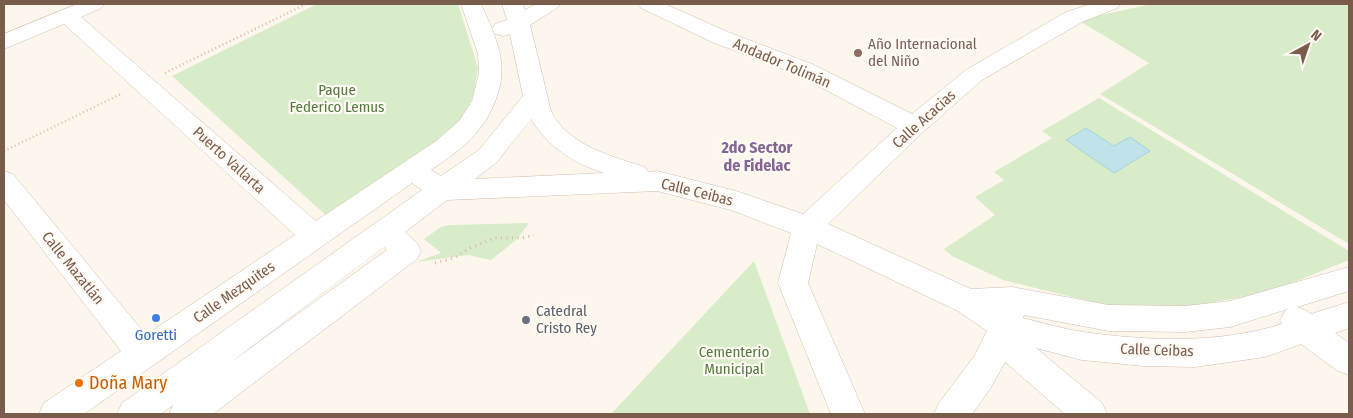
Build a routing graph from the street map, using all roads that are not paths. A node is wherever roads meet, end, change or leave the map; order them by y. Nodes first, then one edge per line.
1 (94, 4) edge
2 (550, 4) edge
3 (648, 4) edge
4 (1110, 4) edge
5 (517, 10) edge
6 (66, 15) junction
7 (477, 21) edge
8 (4, 42) edge
9 (536, 97) junction
10 (914, 126) junction
11 (411, 170) junction
12 (4, 181) edge
13 (657, 181) junction
14 (440, 190) junction
15 (806, 228) junction
16 (385, 230) junction
17 (314, 236) junction
18 (1349, 279) edge
19 (1277, 302) junction
20 (1349, 315) edge
21 (1006, 322) junction
22 (1306, 330) junction
23 (143, 355) junction
24 (1349, 361) edge
25 (56, 414) edge
26 (134, 414) edge
27 (186, 414) edge
28 (848, 414) edge
29 (951, 414) edge
30 (1090, 414) edge

1 - 6 street
2 - 5 street
3 - 10 street, Andador Tolimán
4 - 10 street, Calle Acacias
5 - 7 street
5 - 9 street
6 - 8 street
6 - 17 street, Puerto Vallarta
7 - 11 street, Calle Mezquites
9 - 13 street
9 - 14 street
10 - 15 street, Calle Acacias
11 - 14 street
11 - 17 street, Calle Mezquites
12 - 23 street, Calle Mazatlán
13 - 14 street, Calle Ceibas
13 - 15 street, Calle Ceibas
14 - 16 street
15 - 21 street, Calle Ceibas
15 - 28 street
16 - 26 street
16 - 27 street
17 - 23 street, Calle Mezquites
18 - 19 street, Calle Ceibas
19 - 21 street, Calle Ceibas
19 - 22 street
20 - 22 street, Calle Ceibas
21 - 22 street, Calle Ceibas
21 - 29 street
21 - 30 street
22 - 24 street
23 - 25 street, Calle Mezquites

